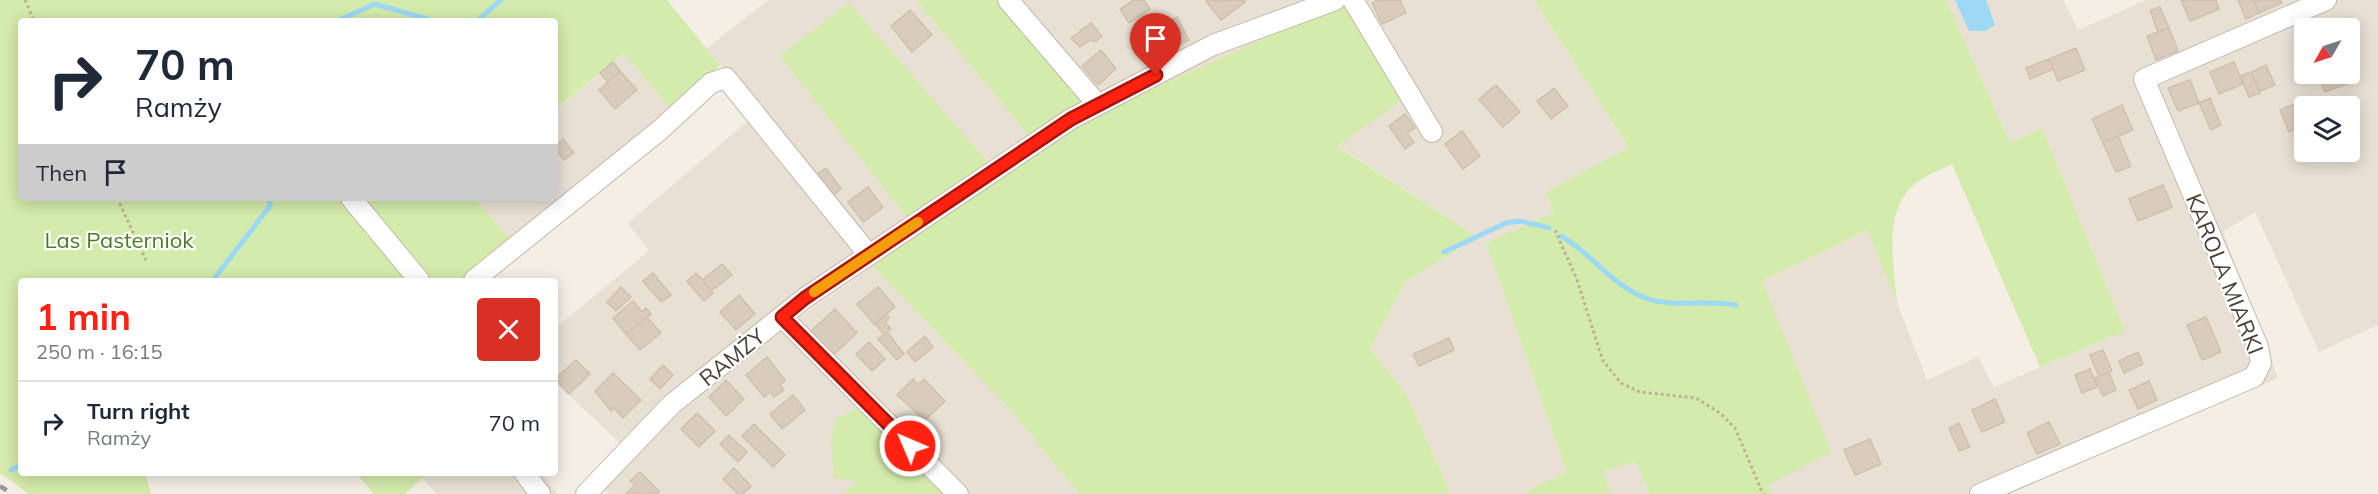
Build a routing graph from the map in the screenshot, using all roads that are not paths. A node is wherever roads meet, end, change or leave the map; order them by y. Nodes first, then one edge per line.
1 (1008, 0) edge
2 (1335, 0) edge
3 (1353, 0) edge
4 (2326, 0) edge
5 (1098, 105) junction
6 (1432, 132) dead end
7 (353, 201) edge
8 (869, 255) junction
9 (417, 278) edge
10 (476, 278) edge
11 (782, 317) junction
12 (527, 476) edge
13 (540, 494) edge
14 (586, 494) edge
15 (958, 494) edge
16 (1980, 494) edge

1 - 5 street
2 - 5 street, RAMŻY
3 - 6 street
4 - 16 street, KAROLA MIARKI
5 - 8 street, RAMŻY
7 - 9 street
8 - 10 street
8 - 11 street, RAMŻY
11 - 14 street, RAMŻY
11 - 15 street
12 - 13 street

